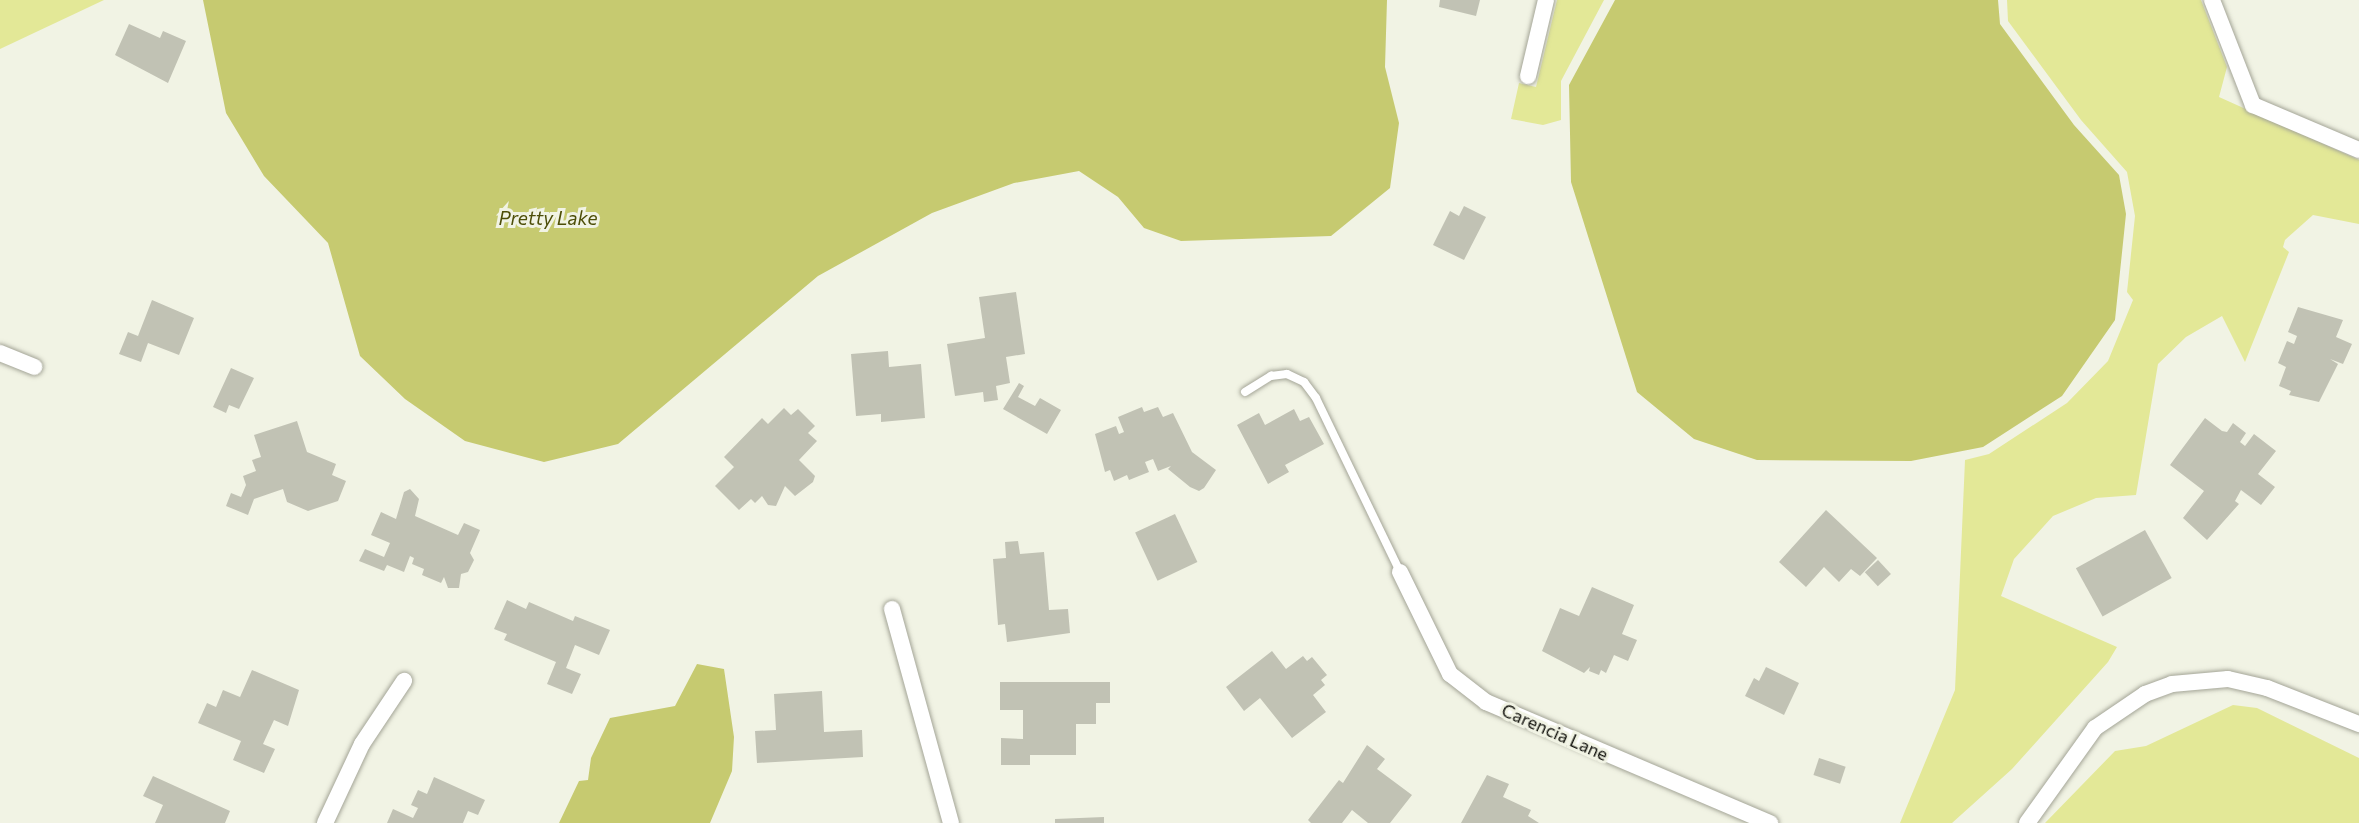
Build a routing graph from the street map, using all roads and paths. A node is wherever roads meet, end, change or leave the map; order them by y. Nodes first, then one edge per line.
1 (1546, 0) edge
2 (2212, 0) edge
3 (1528, 76) dead end
4 (2359, 150) edge
5 (0, 353) edge
6 (34, 367) dead end
7 (1245, 392) dead end
8 (1400, 572) joint
9 (892, 609) dead end
10 (404, 681) dead end
11 (2358, 725) edge
12 (325, 823) edge
13 (951, 823) edge
14 (1770, 823) edge
15 (2027, 823) edge

1 - 3 street
2 - 4 street
5 - 6 street
7 - 8 lane
8 - 14 street, Carencia Lane
9 - 13 street
10 - 12 street
11 - 15 street

